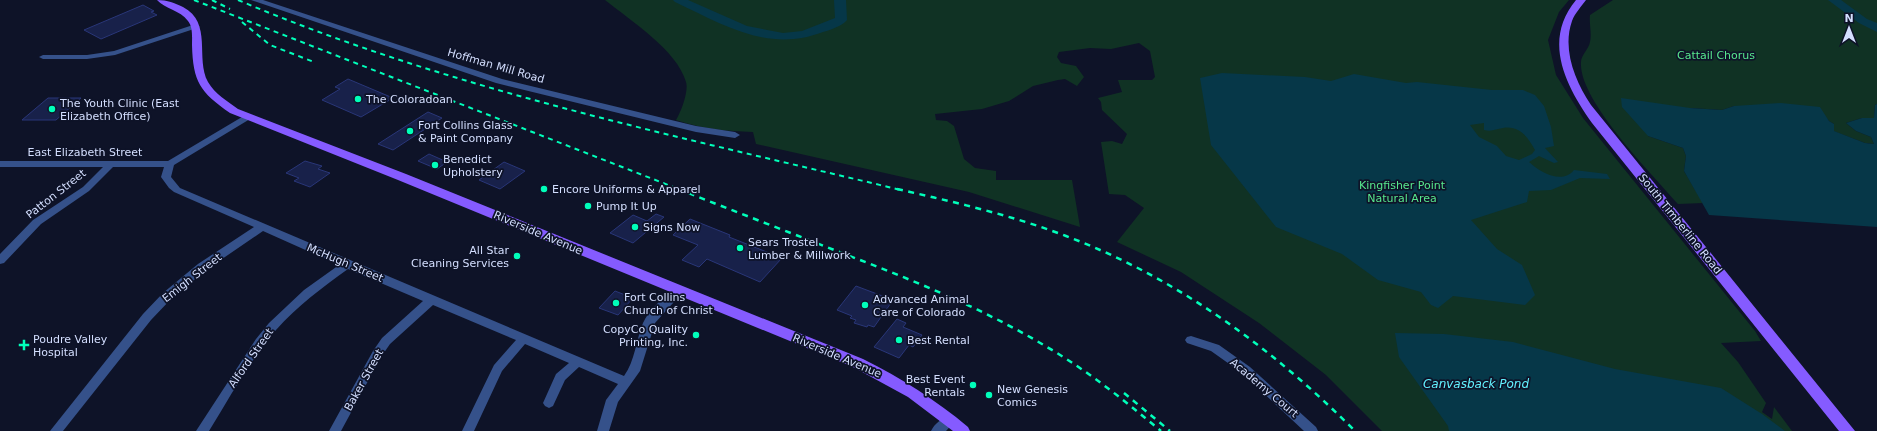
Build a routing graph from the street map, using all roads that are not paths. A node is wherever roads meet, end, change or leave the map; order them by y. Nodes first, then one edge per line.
1 (162, 0) edge
2 (255, 0) edge
3 (1581, 0) edge
4 (196, 27) junction
5 (43, 57) dead end
6 (247, 116) junction
7 (735, 135) dead end
8 (0, 164) edge
9 (110, 164) junction
10 (170, 164) junction
11 (262, 227) junction
12 (0, 260) edge
13 (347, 264) junction
14 (678, 290) junction
15 (431, 300) junction
16 (523, 339) junction
17 (1191, 340) dead end
18 (577, 362) junction
19 (626, 382) junction
20 (549, 404) dead end
21 (950, 420) junction
22 (56, 431) edge
23 (202, 431) edge
24 (335, 431) edge
25 (468, 431) edge
26 (602, 431) edge
27 (937, 431) edge
28 (963, 431) edge
29 (1312, 431) edge
30 (1848, 431) edge

1 - 4 main road
2 - 7 street, Hoffman Mill Road
3 - 30 main road, South Timberline Road
4 - 5 street
4 - 6 main road, Riverside Avenue
6 - 10 street
6 - 14 main road, Riverside Avenue
8 - 9 street, East Elizabeth Street
9 - 10 street, East Elizabeth Street
9 - 12 street, Patton Street
10 - 11 street, McHugh Street
11 - 13 street, McHugh Street
11 - 22 street, Emigh Street
13 - 15 street, McHugh Street
13 - 23 street, Alford Street
14 - 19 street
14 - 21 main road, Riverside Avenue
15 - 16 street, McHugh Street
15 - 24 street, Baker Street
16 - 18 street, McHugh Street
16 - 25 street
17 - 29 street, Academy Court
18 - 19 street, McHugh Street
18 - 20 street
19 - 26 street
21 - 27 street
21 - 28 main road, Riverside Avenue

